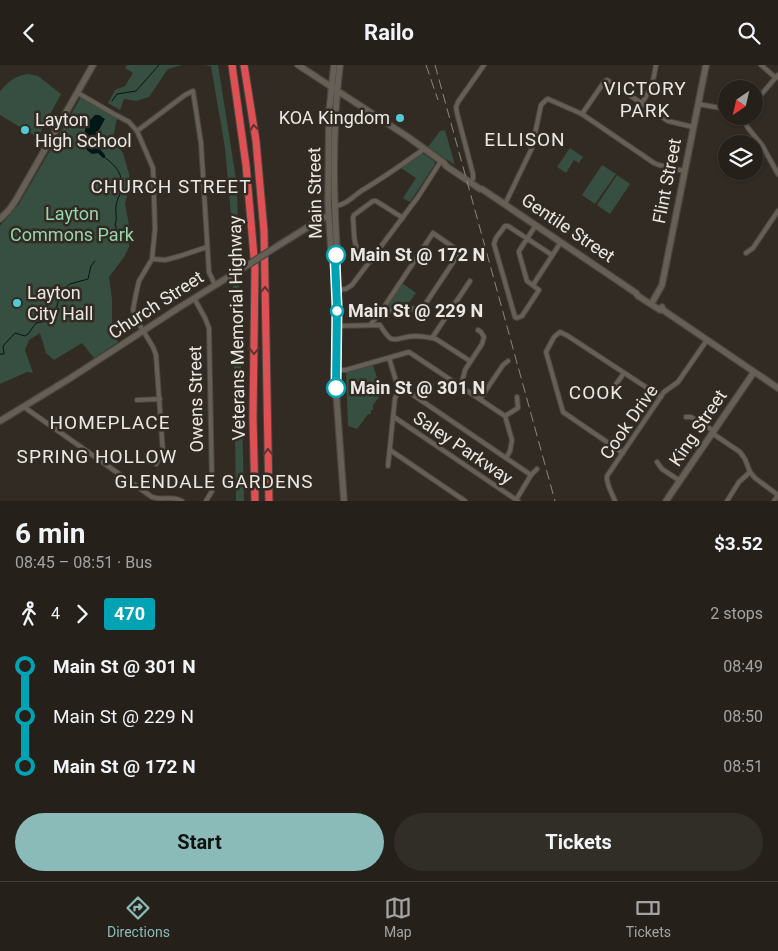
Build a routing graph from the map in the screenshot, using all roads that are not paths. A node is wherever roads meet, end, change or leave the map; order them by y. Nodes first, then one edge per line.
1 (93, 65) edge
2 (230, 65) edge
3 (244, 65) edge
4 (298, 65) edge
5 (334, 65) edge
6 (340, 65) edge
7 (484, 65) edge
8 (656, 65) edge
9 (706, 65) edge
10 (760, 65) edge
11 (777, 76) edge
12 (331, 87) junction
13 (337, 91) junction
14 (763, 92) edge
15 (78, 93) junction
16 (642, 103) junction
17 (698, 104) junction
18 (718, 108) edge
19 (582, 114) junction
20 (746, 125) edge
21 (693, 127) junction
22 (137, 131) junction
23 (424, 149) junction
24 (443, 162) junction
25 (684, 171) junction
26 (778, 174) edge
27 (473, 179) junction
28 (328, 183) junction
29 (482, 189) junction
30 (505, 204) junction
31 (334, 206) junction
32 (778, 211) edge
33 (328, 217) junction
34 (403, 218) junction
35 (0, 219) edge
36 (314, 223) junction
37 (536, 225) junction
38 (330, 231) junction
39 (527, 239) junction
40 (561, 242) junction
41 (208, 247) junction
42 (746, 253) dead end
43 (552, 255) junction
44 (152, 259) junction
45 (335, 260) junction
46 (370, 262) junction
47 (470, 281) dead end
48 (215, 285) junction
49 (533, 285) junction
50 (336, 290) junction
51 (637, 293) junction
52 (194, 298) junction
53 (653, 301) junction
54 (382, 309) junction
55 (662, 310) junction
56 (370, 324) junction
57 (337, 326) junction
58 (478, 330) dead end
59 (143, 331) junction
60 (432, 338) junction
61 (707, 340) junction
62 (389, 357) junction
63 (470, 361) junction
64 (508, 361) dead end
65 (336, 370) junction
66 (754, 372) junction
67 (624, 373) junction
68 (461, 386) junction
69 (402, 387) junction
70 (778, 388) edge
71 (608, 390) dead end
72 (517, 397) dead end
73 (661, 397) junction
74 (160, 399) junction
75 (480, 399) junction
76 (137, 400) dead end
77 (24, 407) junction
78 (505, 415) junction
79 (394, 417) junction
80 (686, 417) dead end
81 (0, 421) edge
82 (713, 432) junction
83 (390, 450) junction
84 (623, 453) junction
85 (506, 458) junction
86 (657, 462) dead end
87 (156, 464) dead end
88 (388, 466) dead end
89 (537, 469) dead end
90 (750, 472) junction
91 (531, 475) junction
92 (680, 481) junction
93 (778, 495) edge
94 (517, 500) edge
95 (182, 501) edge
96 (206, 501) edge
97 (255, 501) edge
98 (269, 501) edge
99 (344, 501) edge
100 (465, 501) edge
101 (615, 501) edge
102 (666, 501) edge
103 (726, 501) edge
104 (774, 501) edge

1 - 15 main road
2 -> 97 highway, Veterans Memorial Highway
98 -> 3 highway, Veterans Memorial Highway
4 - 12 main road, Gentile Street
5 - 12 main road, Main Street
6 - 13 main road, Main Street
7 - 27 street
8 - 16 street
9 - 17 main road, Flint Street
10 - 11 street
11 - 14 street
12 - 13 main road, Gentile Street
12 - 28 main road, Main Street
13 - 23 main road, Gentile Street
13 - 31 main road, Main Street
15 - 22 street
15 - 35 main road
16 - 19 street
16 - 21 street
17 - 18 street
17 - 21 main road, Flint Street
19 - 25 street
19 - 30 street
20 - 26 street
21 - 25 main road, Flint Street
22 - 41 street
22 - 44 street
23 - 24 main road, Gentile Street
23 - 31 street
24 - 27 main road, Gentile Street
24 - 29 main road, Gentile Street
24 - 34 street
25 - 53 main road, Flint Street
27 - 29 main road, Gentile Street
28 - 31 main road
28 - 33 main road, Main Street
29 - 30 main road, Gentile Street
30 - 37 main road, Gentile Street
31 - 45 main road, Main Street
32 - 42 street
33 - 36 main road, Church Street
33 - 38 main road, Main Street
34 - 46 street
34 - 46 street
36 - 38 main road
36 - 48 main road, Church Street, bridge
37 - 39 street
37 - 40 main road, Gentile Street
38 - 45 main road, Main Street
39 - 43 street
39 - 49 street
39 - 49 street
40 - 43 street
40 - 51 main road, Gentile Street
41 - 44 street
41 - 48 street
43 - 49 street
44 - 59 street
45 - 50 main road, Main Street
46 - 50 street
47 - 60 street
48 - 52 main road, Church Street
50 - 57 main road, Main Street
51 - 53 main road, Gentile Street
51 - 55 main road, Gentile Street
52 - 59 main road, Church Street
52 - 96 street, Owens Street
53 - 55 main road, Gentile Street
54 - 54 street
54 - 56 street
55 - 61 main road, Gentile Street
56 - 57 street
56 - 60 street
57 - 65 main road, Main Street
58 - 63 street
59 - 74 street
59 - 77 main road, Church Street
60 - 63 street
61 - 66 main road, Gentile Street
61 - 73 street, Cook Drive
62 - 65 street
62 - 68 street
62 - 69 street
63 - 68 street
64 - 75 street
65 - 99 main road, Main Street
66 - 70 main road, Gentile Street
66 - 82 main road, King Street
67 - 71 street
67 - 73 street
67 - 84 street
68 - 75 street
69 - 79 street
69 - 85 street
72 - 78 street
73 - 84 street, Cook Drive
74 - 76 street
74 - 87 street
75 - 78 street
77 - 81 main road, Church Street
77 - 95 street
78 - 85 street
79 - 83 street
79 - 94 street, Saley Parkway
80 - 82 street
82 - 90 street
82 - 92 main road, King Street
83 - 88 street
83 - 100 street
84 - 101 street, Cook Drive
85 - 91 street
86 - 92 street
89 - 91 street
90 - 93 street
90 - 103 street
91 - 94 street
92 - 102 main road, King Street
93 - 104 street

